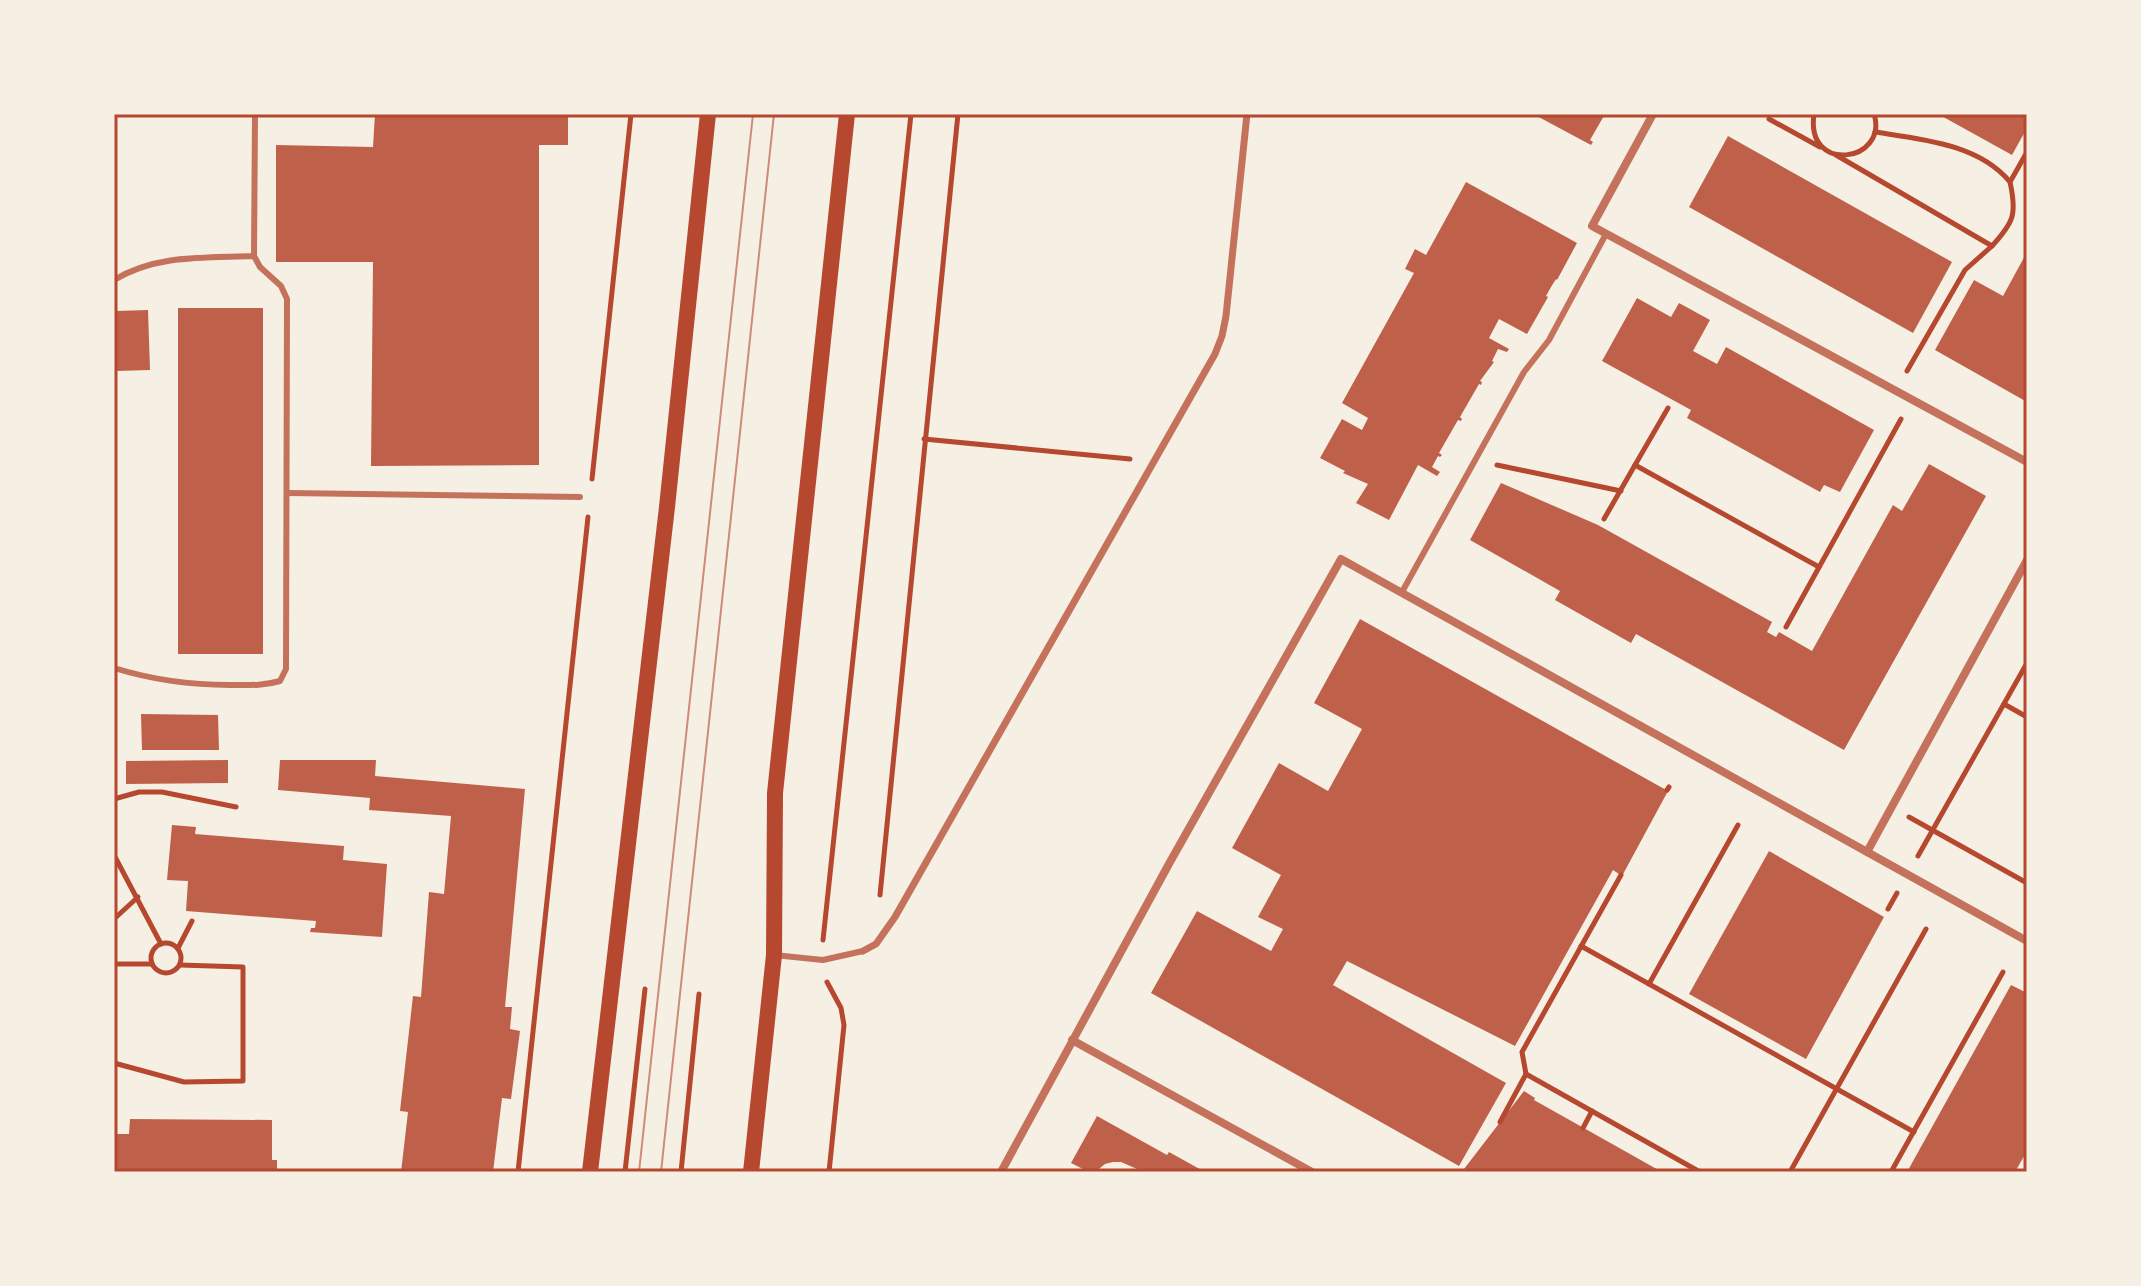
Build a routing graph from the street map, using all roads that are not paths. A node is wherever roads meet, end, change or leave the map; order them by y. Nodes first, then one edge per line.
1 (255, 114) edge
2 (708, 114) edge
3 (847, 114) edge
4 (1247, 114) edge
5 (1653, 114) edge
6 (1606, 234) junction
7 (254, 256) junction
8 (114, 280) edge
9 (2027, 462) edge
10 (287, 493) junction
11 (580, 497) dead end
12 (2027, 560) edge
13 (1402, 592) junction
14 (114, 668) edge
15 (1867, 852) junction
16 (2027, 941) edge
17 (863, 951) joint
18 (774, 955) junction
19 (1072, 1040) junction
20 (590, 1172) edge
21 (751, 1172) edge
22 (1001, 1172) edge
23 (1312, 1172) edge

1 - 7 lane
2 - 20 main road
3 - 18 main road
4 - 17 street
5 - 6 street
6 - 9 street
6 - 13 lane
7 - 8 lane
7 - 10 lane
10 - 11 lane
10 - 14 lane
12 - 15 street
13 - 15 street
13 - 19 street
15 - 16 street
17 - 18 lane
18 - 21 main road
19 - 22 street
19 - 23 street

